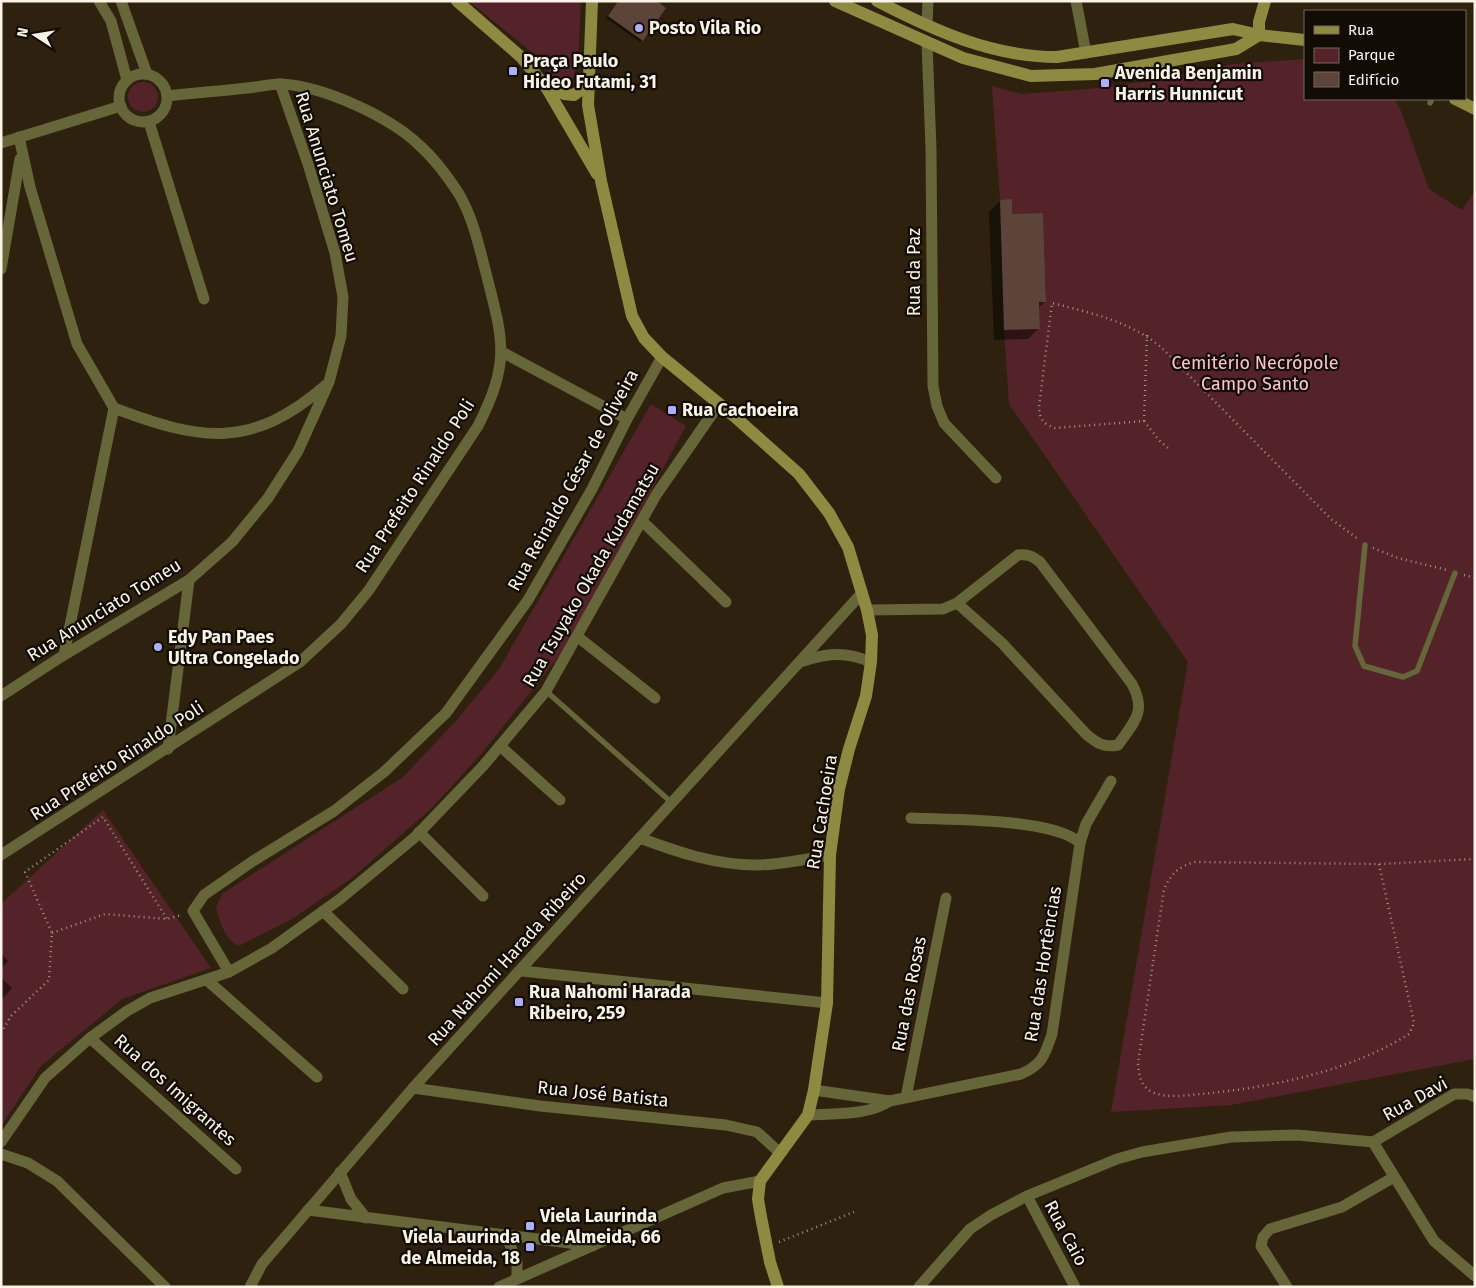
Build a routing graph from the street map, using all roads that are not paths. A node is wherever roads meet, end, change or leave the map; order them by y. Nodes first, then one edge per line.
1 (99, 1) edge
2 (121, 1) edge
3 (457, 1) edge
4 (592, 1) edge
5 (835, 1) edge
6 (877, 1) edge
7 (928, 1) edge
8 (1076, 1) edge
9 (1265, 1) edge
10 (927, 25) junction
11 (1259, 35) junction
12 (1304, 40) edge
13 (927, 43) junction
14 (1086, 53) junction
15 (588, 73) junction
16 (147, 74) junction
17 (127, 80) junction
18 (280, 84) junction
19 (546, 87) junction
20 (168, 96) junction
21 (1457, 100) edge
22 (121, 106) junction
23 (1475, 109) edge
24 (149, 122) junction
25 (18, 137) junction
26 (1, 143) edge
27 (22, 153) junction
28 (600, 181) junction
29 (1, 268) edge
30 (204, 299) dead end
31 (502, 352) junction
32 (662, 357) junction
33 (329, 382) junction
34 (719, 404) junction
35 (114, 408) junction
36 (627, 419) junction
37 (996, 478) dead end
38 (642, 521) junction
39 (1365, 545) road end
40 (1455, 573) road end
41 (189, 580) junction
42 (862, 593) junction
43 (726, 602) dead end
44 (957, 604) junction
45 (867, 610) junction
46 (578, 637) junction
47 (64, 655) junction
48 (799, 662) junction
49 (871, 662) junction
50 (546, 691) junction
51 (1, 696) edge
52 (655, 698) dead end
53 (500, 746) junction
54 (168, 749) junction
55 (1111, 781) dead end
56 (560, 800) dead end
57 (671, 802) junction
58 (911, 818) dead end
59 (419, 832) junction
60 (640, 838) junction
61 (1080, 843) junction
62 (1, 856) edge
63 (830, 856) junction
64 (483, 896) dead end
65 (946, 898) dead end
66 (323, 911) junction
67 (522, 971) junction
68 (229, 972) junction
69 (208, 981) junction
70 (403, 989) dead end
71 (827, 1004) junction
72 (90, 1038) junction
73 (316, 1077) dead end
74 (413, 1088) junction
75 (814, 1090) junction
76 (906, 1097) junction
77 (1475, 1097) edge
78 (890, 1101) junction
79 (808, 1115) junction
80 (1, 1142) edge
81 (1373, 1142) junction
82 (780, 1153) junction
83 (1, 1154) edge
84 (236, 1169) dead end
85 (340, 1172) junction
86 (1394, 1177) junction
87 (760, 1181) junction
88 (1027, 1196) junction
89 (308, 1210) junction
90 (366, 1218) junction
91 (506, 1235) junction
92 (593, 1246) junction
93 (1475, 1276) edge
94 (517, 1279) junction
95 (165, 1287) edge
96 (250, 1287) edge
97 (499, 1287) edge
98 (778, 1287) edge
99 (919, 1287) edge
100 (1075, 1287) edge
101 (1288, 1287) edge

1 - 17 street
2 - 16 street
3 - 19 main road, Rua Cachoeira
4 - 15 main road, Rua Cachoeira
5 - 13 main road
6 - 10 main road
7 - 10 street
8 - 14 street
9 - 11 main road
10 - 14 main road
11 - 12 main road
11 - 13 main road
11 - 14 main road
13 - 37 street, Rua da Paz
15 - 19 main road
15 - 28 main road, Rua Cachoeira
16 - 17 street
16 - 20 street
17 - 22 street
18 - 20 street, Rua Prefeito Rinaldo Poli
18 - 31 street, Rua Prefeito Rinaldo Poli
18 - 33 street, Rua Anunciato Tomeu
19 - 28 main road, Rua Cachoeira
20 - 24 street
21 - 23 main road
22 - 24 street
22 - 25 street
24 - 30 street
25 - 26 street
25 - 27 street
27 - 29 street
27 - 35 street
28 - 32 main road, Rua Cachoeira
31 - 36 street
31 - 54 street, Rua Prefeito Rinaldo Poli
32 - 34 main road, Rua Cachoeira
32 - 36 street, Rua Reinaldo César de Oliveira
33 - 35 street
33 - 41 street, Rua Anunciato Tomeu
34 - 38 street, Rua Tsuyako Okada Kudamatsu
34 - 42 main road, Rua Cachoeira
35 - 47 street
36 - 68 street, Rua Reinaldo César de Oliveira
38 - 43 street
38 - 46 street, Rua Tsuyako Okada Kudamatsu
39 - 40 lane
41 - 47 street, Rua Anunciato Tomeu
41 - 54 street
42 - 45 main road, Rua Cachoeira
42 - 48 street, Rua Nahomi Harada Ribeiro
44 - 44 street
44 - 45 street
45 - 49 main road, Rua Cachoeira
46 - 50 street, Rua Tsuyako Okada Kudamatsu
46 - 52 street
47 - 51 street, Rua Anunciato Tomeu
48 - 49 street
48 - 57 street, Rua Nahomi Harada Ribeiro
49 - 63 main road, Rua Cachoeira
50 - 53 street, Rua Tsuyako Okada Kudamatsu
50 - 57 lane
53 - 56 street
53 - 59 street, Rua Tsuyako Okada Kudamatsu
54 - 62 street, Rua Prefeito Rinaldo Poli
55 - 61 street, Rua das Hortências
57 - 60 street, Rua Nahomi Harada Ribeiro
58 - 61 street
59 - 64 street
59 - 66 street, Rua Tsuyako Okada Kudamatsu
60 - 63 street
60 - 67 street, Rua Nahomi Harada Ribeiro
61 - 76 street, Rua das Hortências
63 - 71 main road, Rua Cachoeira
65 - 76 street, Rua das Rosas
66 - 68 street, Rua Tsuyako Okada Kudamatsu
66 - 70 street
67 - 71 street
67 - 74 street, Rua Nahomi Harada Ribeiro
68 - 69 street, Rua Tsuyako Okada Kudamatsu
69 - 72 street, Rua Tsuyako Okada Kudamatsu
69 - 73 street
71 - 75 main road, Rua Cachoeira
72 - 80 street, Rua Tsuyako Okada Kudamatsu
72 - 84 street, Rua dos Imigrantes
74 - 82 street, Rua José Batista
74 - 85 street, Rua Nahomi Harada Ribeiro
75 - 78 street, Rua das Hortências
75 - 79 main road, Rua Cachoeira
76 - 78 street, Rua das Hortências
77 - 81 street, Rua Davi
78 - 79 street, Rua das Hortências
79 - 82 main road, Rua Cachoeira
81 - 86 street
81 - 88 street
82 - 87 main road, Rua Cachoeira
83 - 95 street
85 - 89 street, Rua Nahomi Harada Ribeiro
85 - 90 street
86 - 93 street
86 - 101 street
87 - 92 street
87 - 98 main road
88 - 99 street
88 - 100 street, Rua Caio
89 - 90 street
89 - 96 street, Rua Nahomi Harada Ribeiro
90 - 91 street
91 - 92 street
91 - 94 street
92 - 94 street
94 - 97 street

